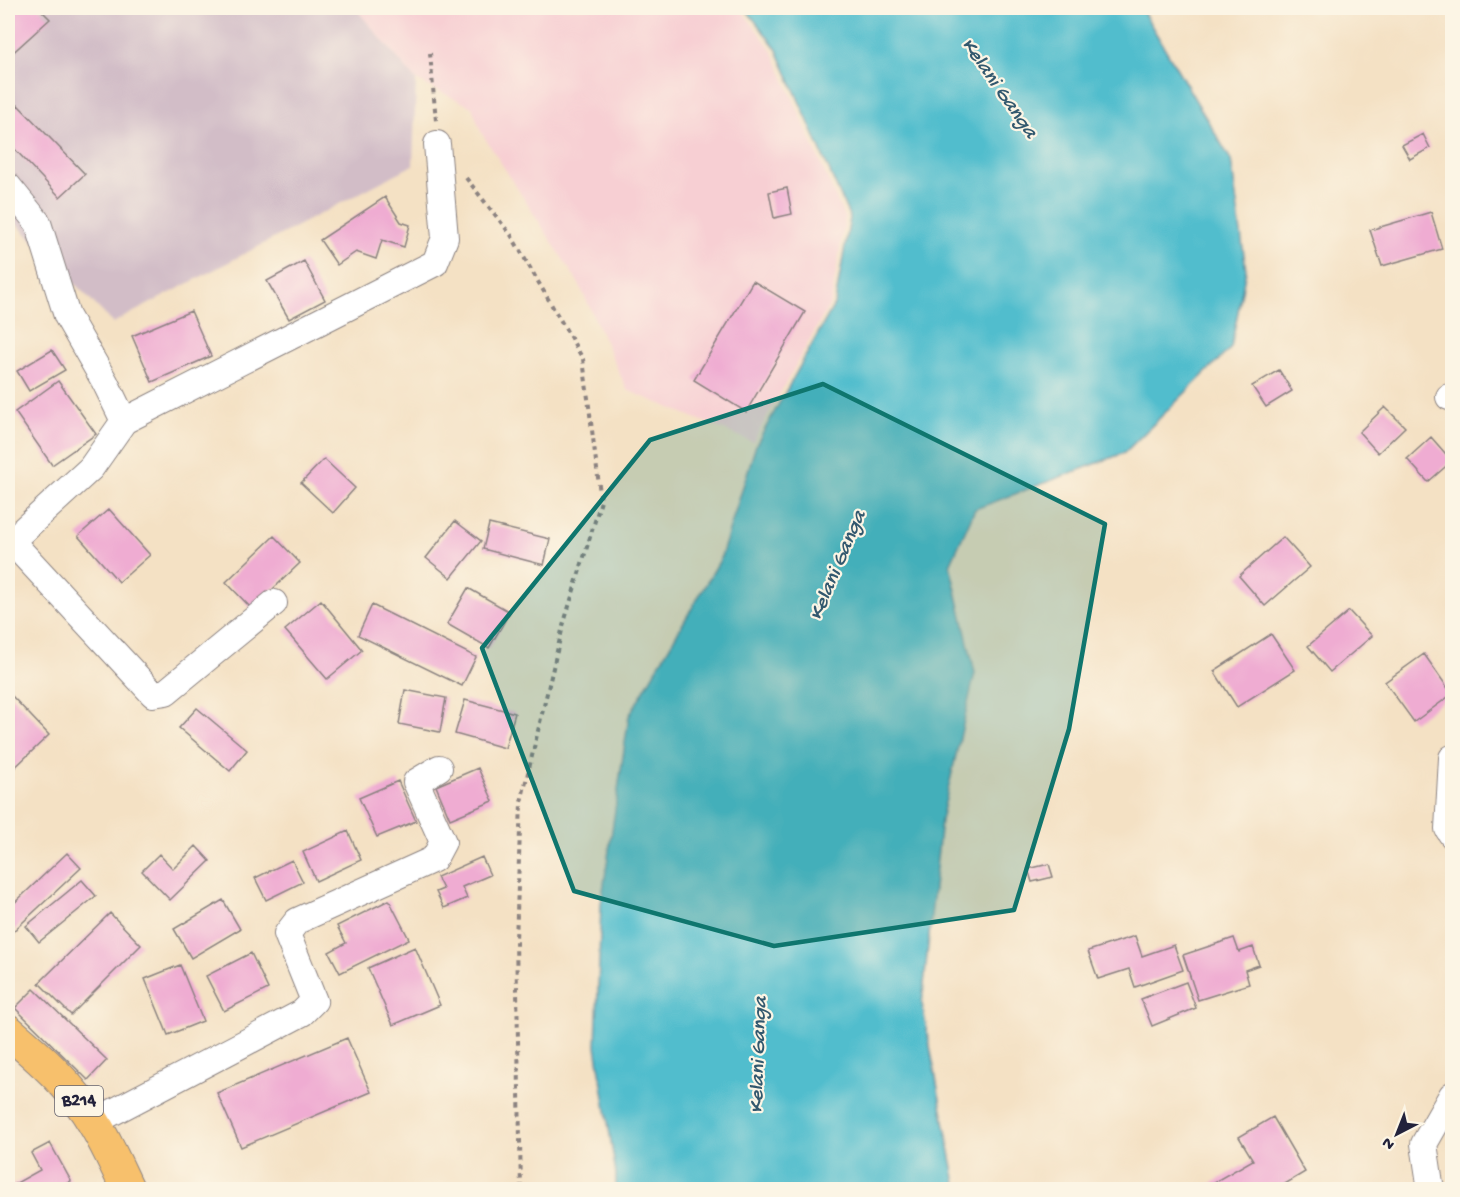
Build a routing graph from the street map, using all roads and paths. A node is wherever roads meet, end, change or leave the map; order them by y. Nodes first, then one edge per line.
1 (430, 53) dead end
2 (437, 144) joint
3 (465, 178) dead end
4 (8, 186) edge
5 (124, 421) junction
6 (9, 542) edge
7 (274, 603) dead end
8 (1452, 758) edge
9 (439, 768) dead end
10 (1452, 835) edge
11 (8, 1030) edge
12 (1452, 1095) edge
13 (94, 1122) junction
14 (128, 1190) edge
15 (521, 1190) edge
16 (1431, 1190) edge

1 - 2 path
2 - 5 street
3 - 15 path
4 - 5 street
5 - 6 street
6 - 7 street
8 - 10 street
9 - 13 street
11 - 13 main road, B214
12 - 16 street
13 - 14 main road, B214

